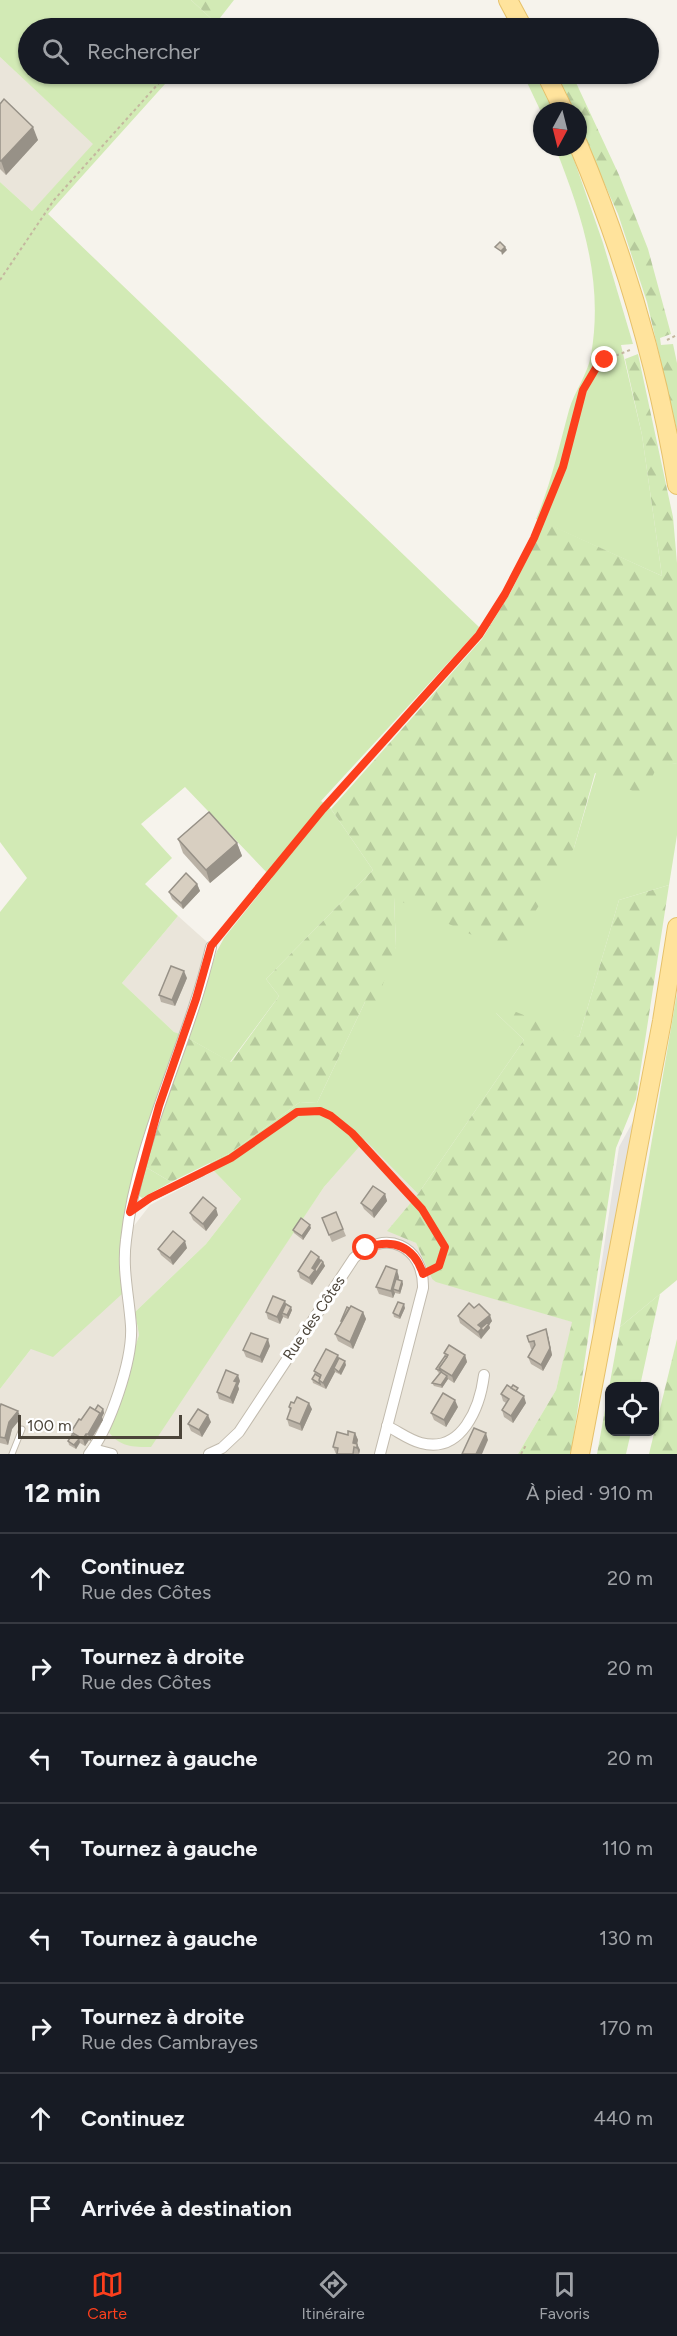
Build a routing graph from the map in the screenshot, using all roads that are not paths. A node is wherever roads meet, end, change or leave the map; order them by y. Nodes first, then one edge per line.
1 (508, 0) edge
2 (518, 18) edge
3 (551, 84) edge
4 (560, 102) edge
5 (583, 156) edge
6 (677, 486) edge
7 (677, 927) edge
8 (211, 946) road end
9 (202, 1173) road end
10 (130, 1212) junction
11 (484, 1375) dead end
12 (387, 1426) junction
13 (22, 1429) dead end
14 (91, 1451) edge
15 (12, 1454) edge
16 (112, 1454) edge
17 (209, 1454) edge
18 (380, 1454) edge
19 (580, 1454) edge

1 - 2 main road
3 - 4 main road
5 - 6 main road
7 - 19 main road
8 - 10 street
9 - 10 lane
10 - 14 street
11 - 12 street
12 - 17 street, Rue des Côtes
12 - 18 street
13 - 15 lane
14 - 16 street

